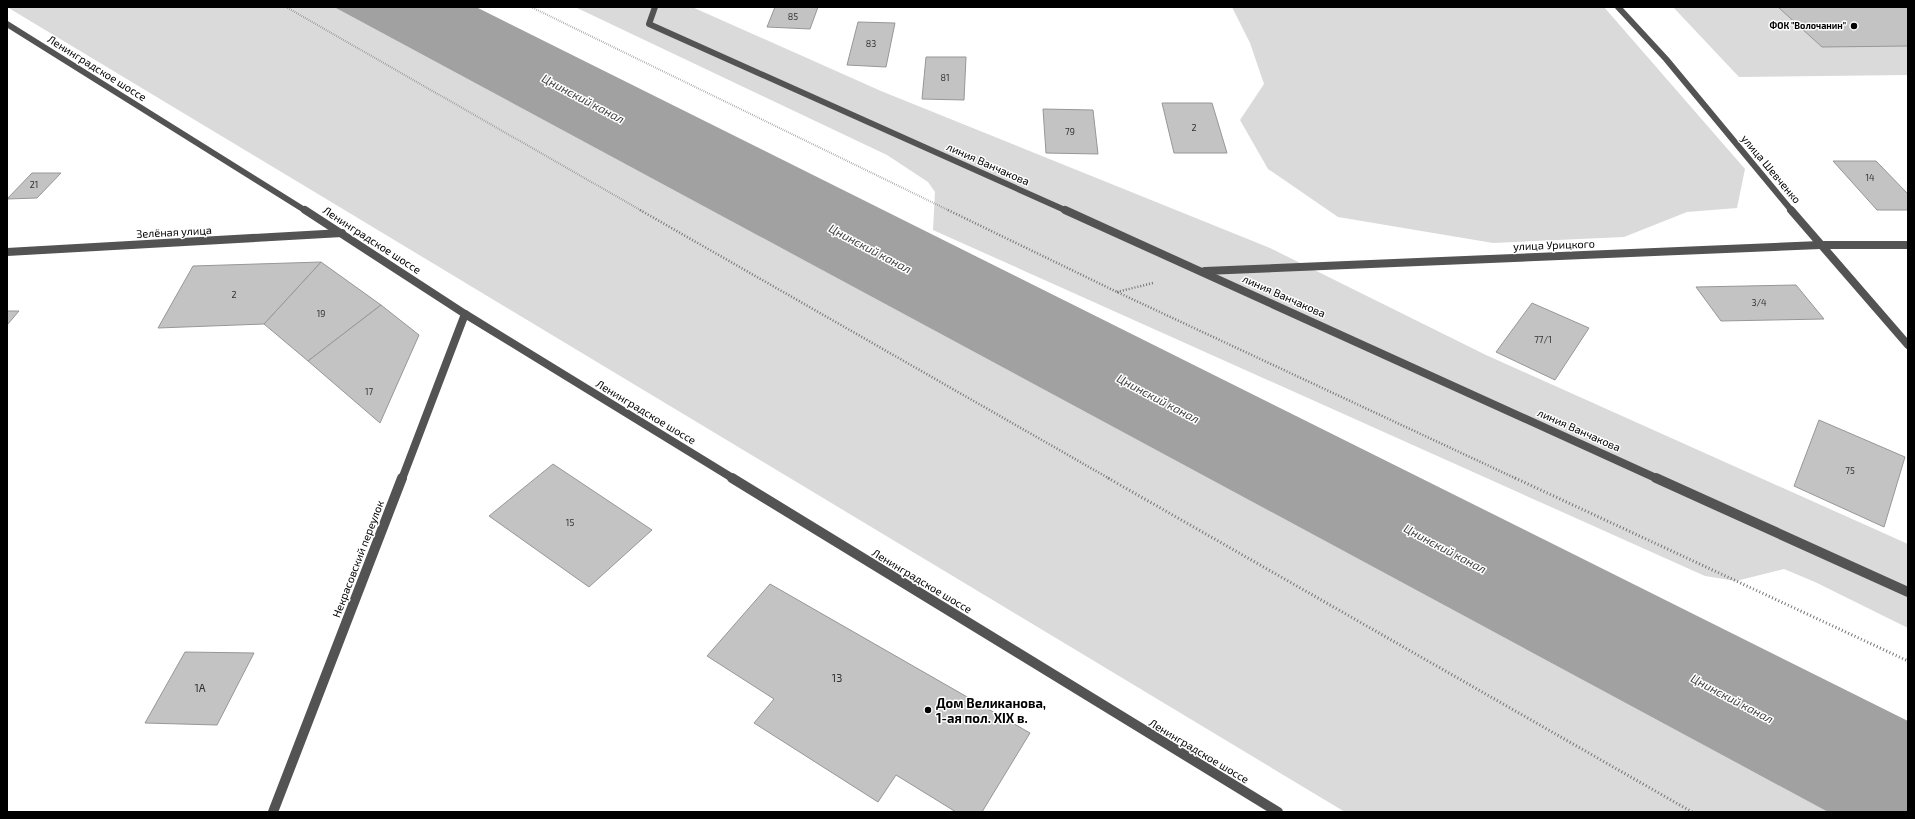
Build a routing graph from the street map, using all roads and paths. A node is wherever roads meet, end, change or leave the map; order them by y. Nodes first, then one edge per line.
1 (286, 7) edge
2 (531, 7) edge
3 (656, 7) edge
4 (1618, 7) edge
5 (7, 24) edge
6 (342, 233) junction
7 (1820, 245) junction
8 (1908, 245) edge
9 (7, 252) edge
10 (1202, 271) junction
11 (465, 314) junction
12 (1908, 345) edge
13 (1908, 592) edge
14 (1908, 661) edge
15 (273, 812) edge
16 (1278, 812) edge
17 (1692, 812) edge

1 - 17 path
2 - 14 path
3 - 10 street, линия Ванчакова
4 - 7 street, улица Шевченко
5 - 6 street, Ленинградское шоссе
6 - 9 street, Зелёная улица
6 - 11 street, Ленинградское шоссе
7 - 8 street, улица Урицкого
7 - 10 street, улица Урицкого
7 - 12 street, улица Шевченко
10 - 13 street, линия Ванчакова
11 - 15 street, Некрасовский переулок
11 - 16 street, Ленинградское шоссе

